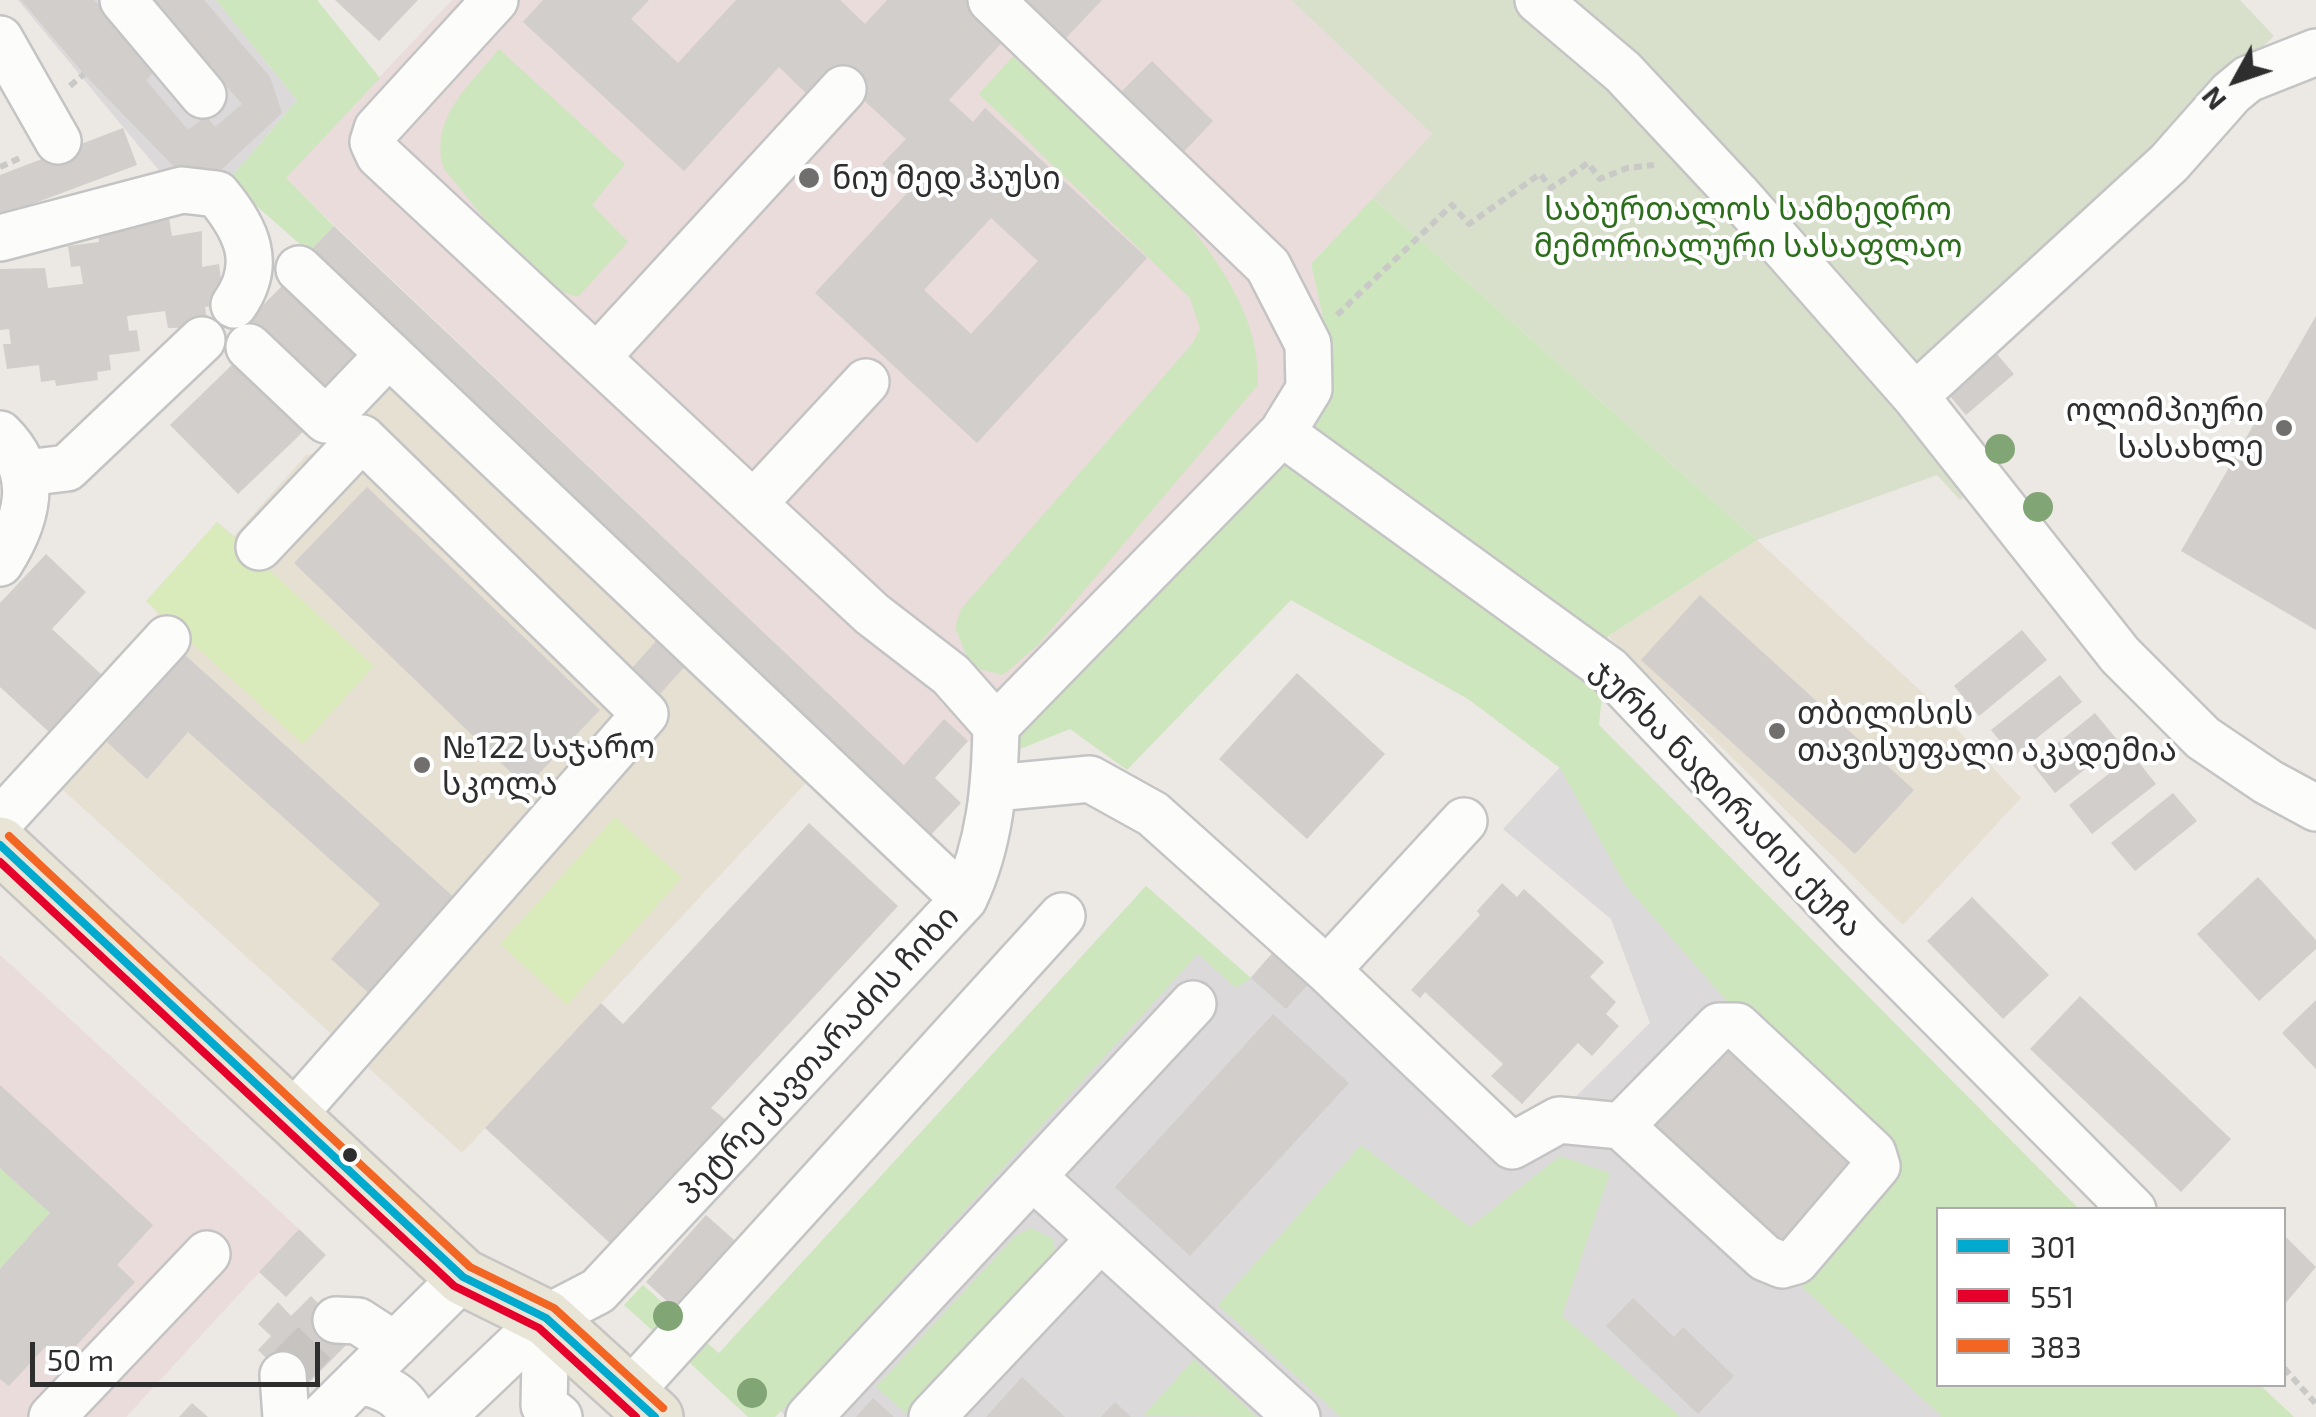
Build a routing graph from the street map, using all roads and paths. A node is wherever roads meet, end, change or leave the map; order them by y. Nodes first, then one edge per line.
1 (123, 0) edge
2 (495, 0) edge
3 (992, 0) edge
4 (1538, 0) edge
5 (0, 40) edge
6 (2316, 52) edge
7 (843, 89) dead end
8 (202, 95) dead end
9 (58, 141) dead end
10 (1670, 160) dead end
11 (0, 238) edge
12 (298, 268) dead end
13 (234, 306) dead end
14 (1342, 310) dead end
15 (202, 340) dead end
16 (249, 347) dead end
17 (389, 354) junction
18 (597, 357) junction
19 (866, 382) dead end
20 (1914, 396) junction
21 (0, 434) edge
22 (1282, 434) junction
23 (26, 473) junction
24 (754, 503) junction
25 (260, 547) dead end
26 (0, 562) edge
27 (167, 639) dead end
28 (996, 726) junction
29 (994, 788) junction
30 (2316, 808) edge
31 (0, 820) edge
32 (1464, 821) dead end
33 (0, 845) edge
34 (964, 898) junction
35 (1062, 916) dead end
36 (1327, 970) junction
37 (1193, 1004) dead end
38 (291, 1117) junction
39 (1621, 1126) junction
40 (1033, 1176) junction
41 (2131, 1207) edge
42 (1100, 1239) junction
43 (207, 1254) dead end
44 (462, 1278) junction
45 (546, 1318) junction
46 (336, 1320) dead end
47 (395, 1345) junction
48 (2286, 1370) edge
49 (360, 1380) junction
50 (2316, 1404) edge
51 (642, 1405) edge
52 (52, 1417) edge
53 (322, 1417) edge
54 (412, 1417) edge
55 (442, 1417) edge
56 (558, 1417) edge
57 (809, 1417) edge
58 (932, 1417) edge
59 (1298, 1417) edge

1 - 8 street
2 - 18 street
3 - 22 street
4 - 20 street
5 - 9 street
6 - 20 street
7 - 18 street
10 - 14 path
11 - 13 street
12 - 17 street
15 - 23 street
16 - 17 street
17 - 34 street
18 - 24 street
19 - 24 street
20 - 30 street
21 - 23 street
22 - 28 street
22 - 41 street, ჯურხა ნადირაძის ქუჩა
23 - 26 street
24 - 28 street
25 - 38 street
27 - 31 street
28 - 29 street, პეტრე ქავთარაძის ჩიხი
29 - 34 street, პეტრე ქავთარაძის ჩიხი
29 - 36 street
32 - 36 street
33 - 38 main road
34 - 45 street, პეტრე ქავთარაძის ჩიხი
35 - 51 street
36 - 39 street
37 - 40 street
38 - 44 main road
39 - 39 street
40 - 42 street
40 - 57 street
42 - 58 street
42 - 59 street
43 - 52 street
44 - 45 main road
44 - 47 street
45 - 51 main road
45 - 55 street, პეტრე ქავთარაძის ჩიხი
45 - 56 street
46 - 47 street
47 - 49 street
48 - 50 path
49 - 53 street
49 - 54 street

